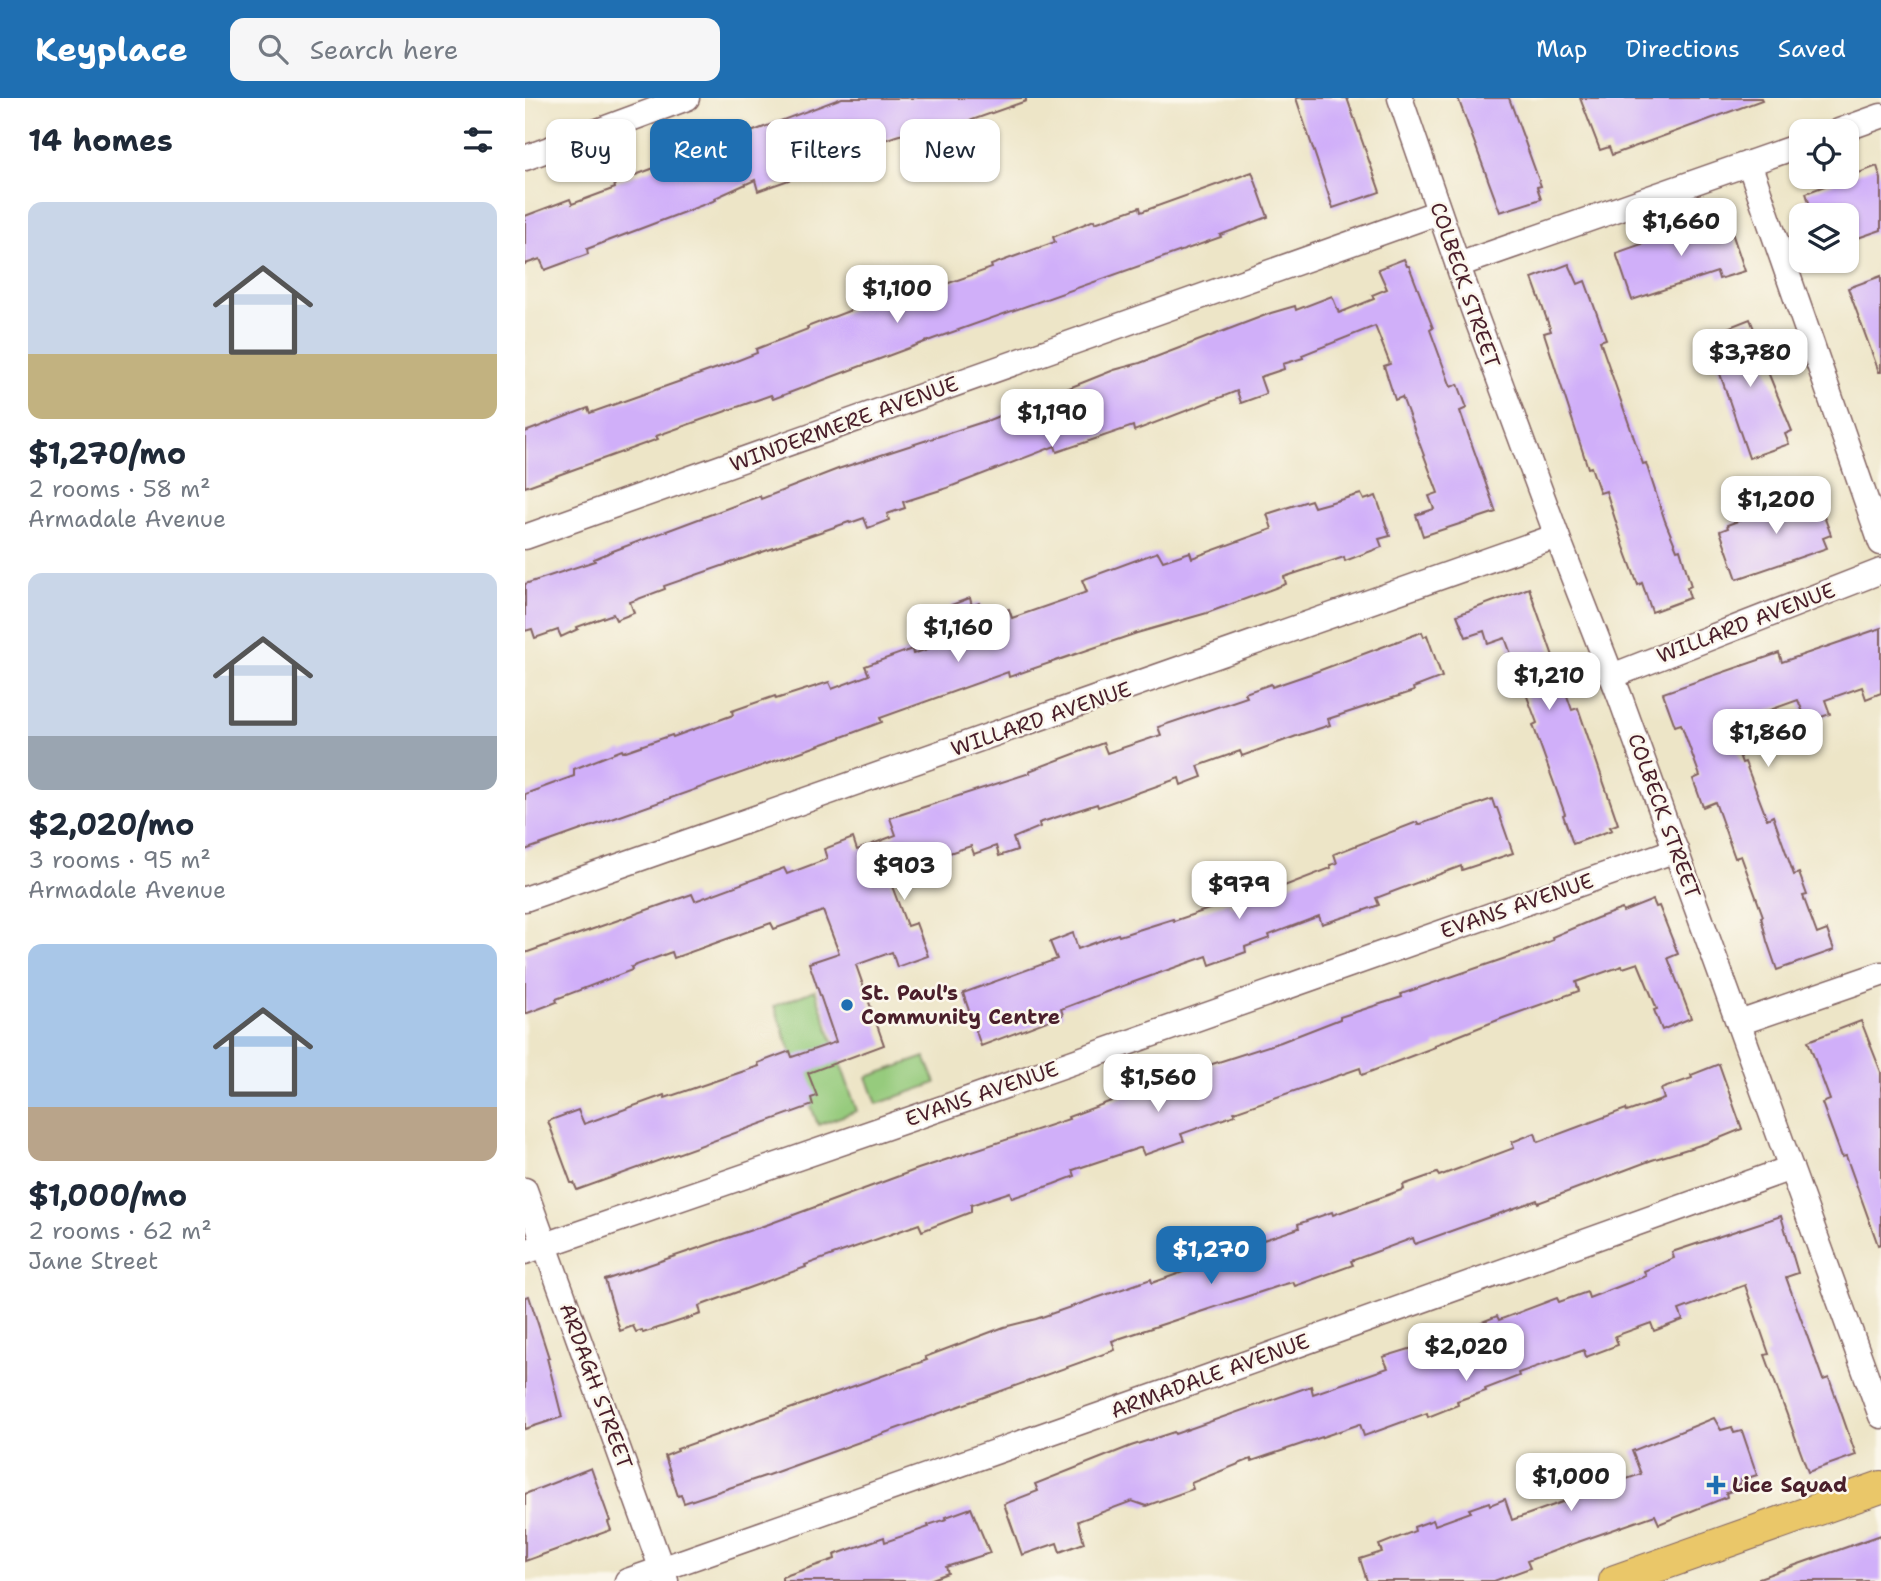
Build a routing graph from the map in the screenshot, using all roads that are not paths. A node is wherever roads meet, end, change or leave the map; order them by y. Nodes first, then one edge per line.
1 (687, 98) edge
2 (1401, 98) edge
3 (1881, 116) edge
4 (1859, 124) edge
5 (1789, 149) edge
6 (525, 158) edge
7 (1749, 163) junction
8 (1439, 212) junction
9 (1458, 265) junction
10 (1557, 536) junction
11 (525, 537) edge
12 (1881, 543) edge
13 (1881, 571) edge
14 (1612, 676) junction
15 (1677, 850) junction
16 (525, 900) edge
17 (1881, 974) edge
18 (1738, 1023) junction
19 (1791, 1168) junction
20 (525, 1190) edge
21 (535, 1248) edge
22 (1881, 1416) edge
23 (1881, 1488) edge
24 (664, 1575) edge
25 (627, 1581) edge
26 (1615, 1581) edge

1 - 6 street
2 - 8 street, COLBECK STREET
3 - 4 street
5 - 7 street
7 - 9 street
7 - 12 street
8 - 9 street, COLBECK STREET
8 - 11 street, WINDERMERE AVENUE
9 - 10 street, COLBECK STREET
10 - 14 street, COLBECK STREET
10 - 16 street, WILLARD AVENUE
13 - 14 street, WILLARD AVENUE
14 - 15 street, COLBECK STREET
15 - 18 street, COLBECK STREET
15 - 21 street, EVANS AVENUE
17 - 18 street
18 - 19 street, COLBECK STREET
19 - 22 street, COLBECK STREET
19 - 24 street, ARMADALE AVENUE
20 - 21 street, ARDAGH STREET
21 - 24 street, ARDAGH STREET
23 - 26 main road
24 - 25 street, ARMADALE AVENUE

